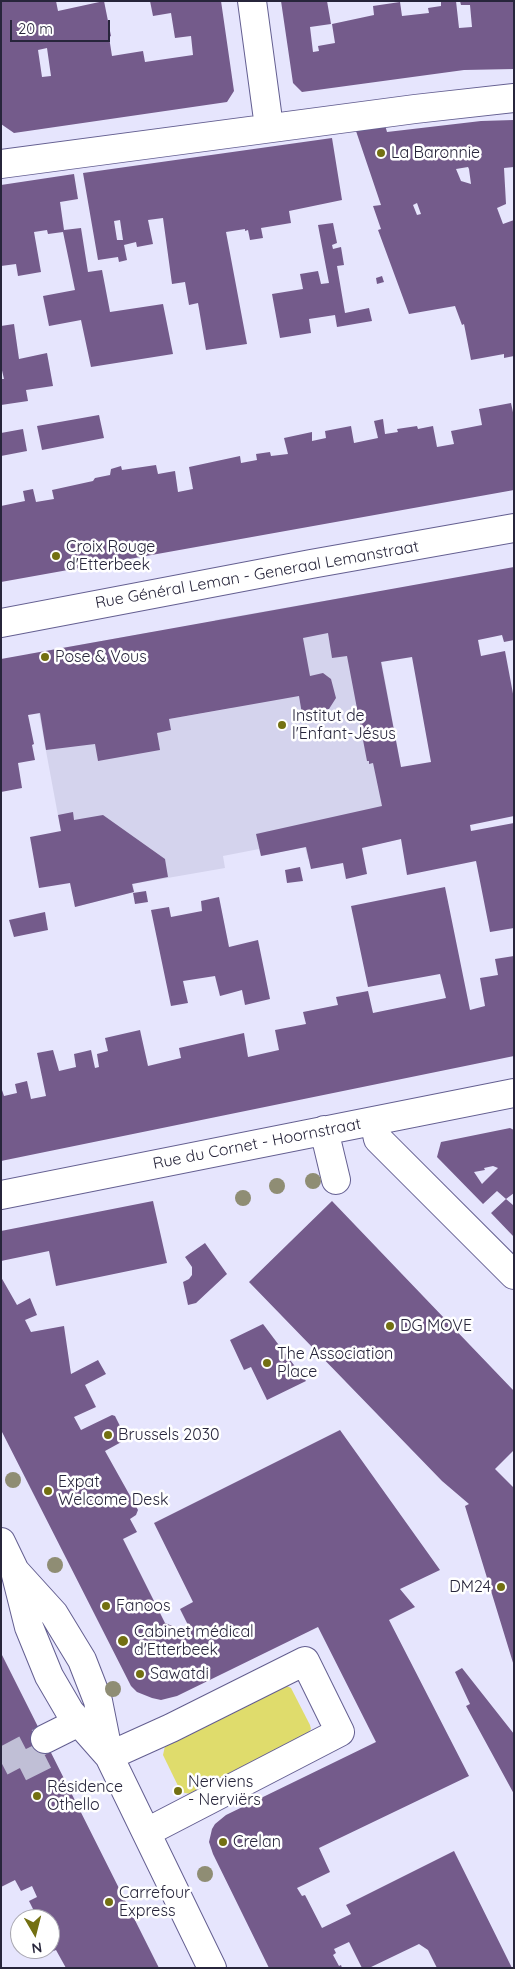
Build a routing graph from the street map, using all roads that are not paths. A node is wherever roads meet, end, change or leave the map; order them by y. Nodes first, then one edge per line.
1 (252, 1) edge
2 (514, 98) edge
3 (269, 127) junction
4 (1, 164) edge
5 (514, 528) edge
6 (1, 623) edge
7 (514, 1093) edge
8 (374, 1120) junction
9 (324, 1130) junction
10 (336, 1180) dead end
11 (1, 1195) edge
12 (514, 1275) edge
13 (1, 1542) edge
14 (15, 1571) junction
15 (79, 1722) junction
16 (45, 1740) tunnel mouth
17 (109, 1756) junction
18 (147, 1832) junction
19 (212, 1968) edge

1 - 3 street
2 - 3 street
3 - 4 street
5 - 6 street, Rue Général Leman - Generaal Lemanstraat
7 - 8 street, Rue du Cornet - Hoornstraat
8 - 9 street, Rue du Cornet - Hoornstraat
8 - 12 street
9 - 10 street
9 - 11 street, Rue du Cornet - Hoornstraat
13 - 14 street
14 - 15 street
14 - 17 street
15 - 16 street
15 - 17 street
17 - 18 street
17 - 18 street
18 - 19 street

